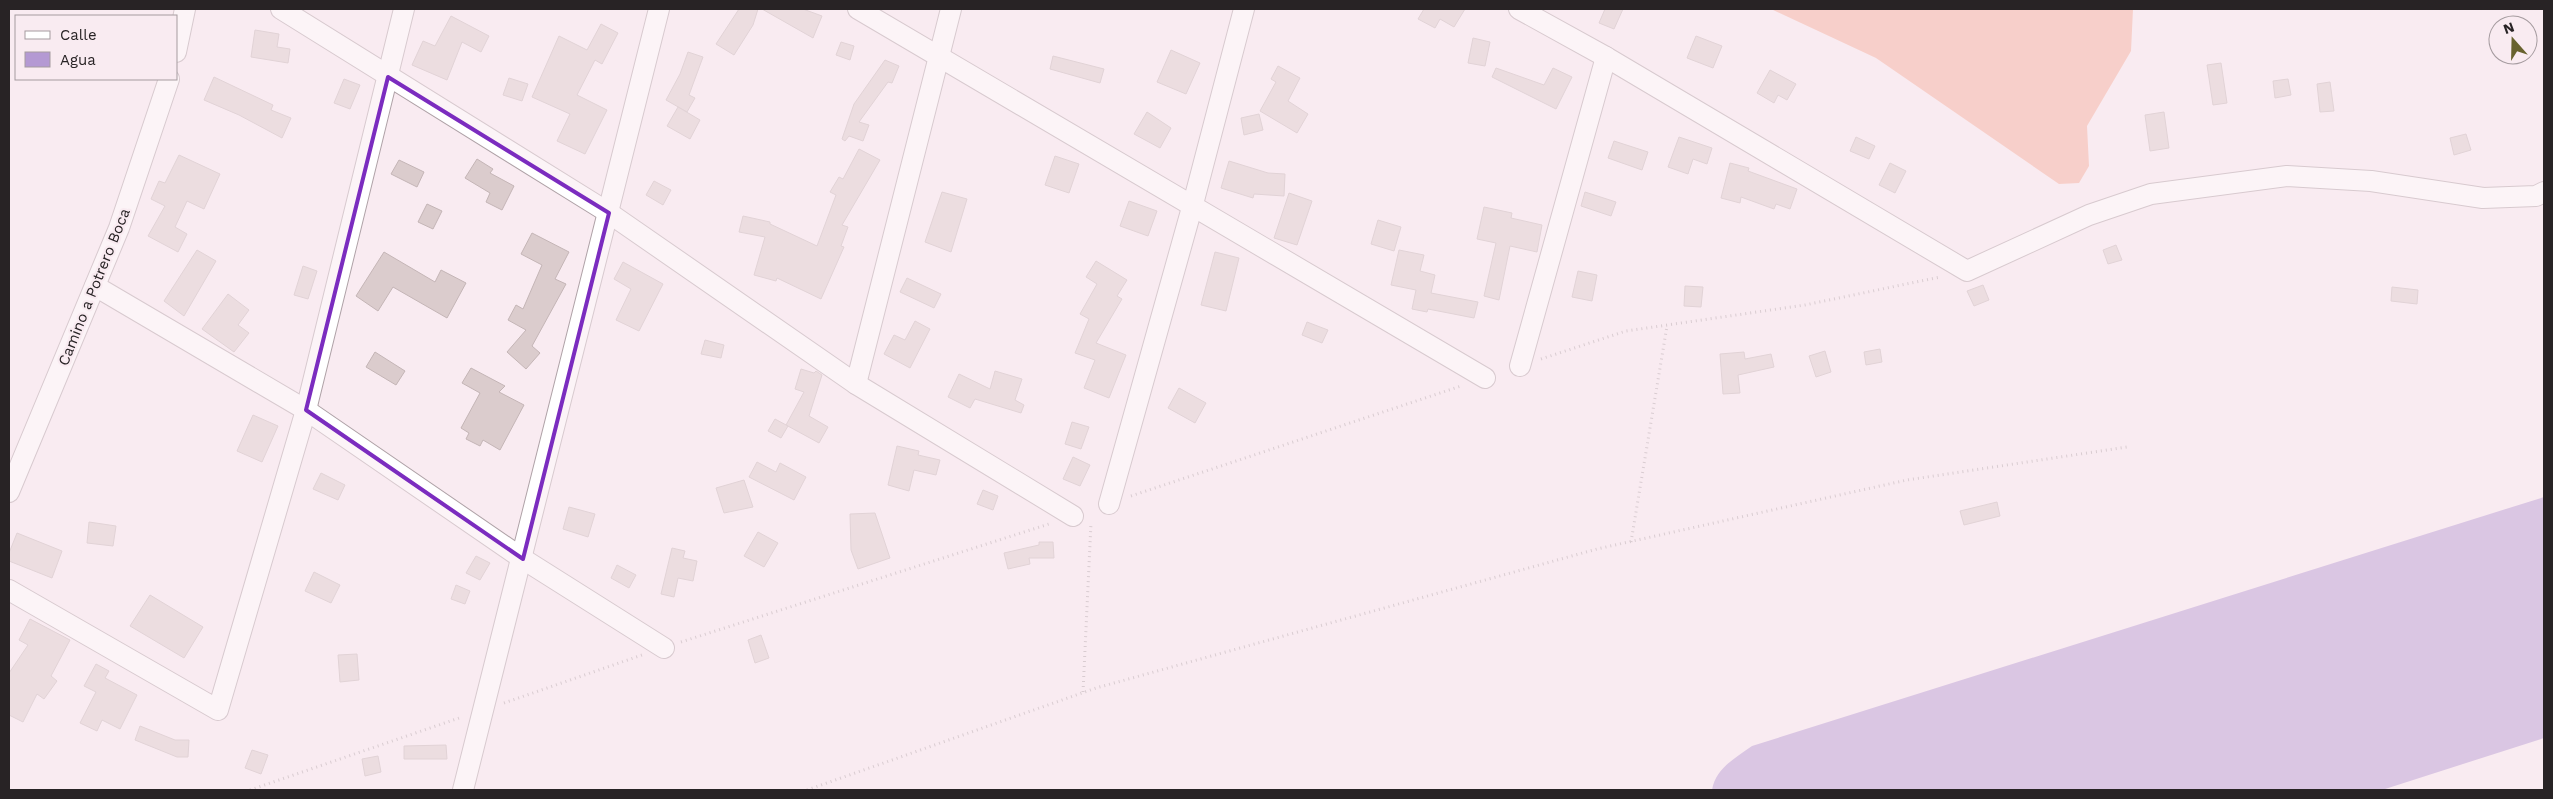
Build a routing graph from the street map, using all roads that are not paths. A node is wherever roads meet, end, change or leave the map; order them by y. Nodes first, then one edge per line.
1 (185, 9) edge
2 (281, 9) edge
3 (404, 9) edge
4 (659, 9) edge
5 (858, 9) edge
6 (951, 9) edge
7 (1244, 9) edge
8 (1519, 9) edge
9 (178, 42) edge
10 (939, 57) junction
11 (1606, 57) junction
12 (388, 77) junction
13 (170, 80) edge
14 (2544, 192) edge
15 (1193, 204) junction
16 (609, 213) junction
17 (95, 286) junction
18 (1520, 366) dead end
19 (1485, 378) dead end
20 (856, 384) junction
21 (306, 410) junction
22 (9, 492) edge
23 (1109, 504) dead end
24 (1082, 518) road end
25 (523, 559) junction
26 (9, 590) edge
27 (664, 648) dead end
28 (463, 790) edge

1 - 9 street
2 - 12 street
3 - 12 street
4 - 16 street
5 - 10 street
6 - 10 street
7 - 15 street
8 - 11 street
10 - 15 street
10 - 20 street
11 - 14 street
11 - 18 street
12 - 16 street
12 - 21 street
13 - 17 street, Camino a Potrero Boca
15 - 19 street
15 - 23 street
16 - 20 street
16 - 25 street
17 - 21 street
17 - 22 street, Camino a Potrero Boca
20 - 24 street
21 - 25 street
21 - 26 street
25 - 27 street
25 - 28 street

